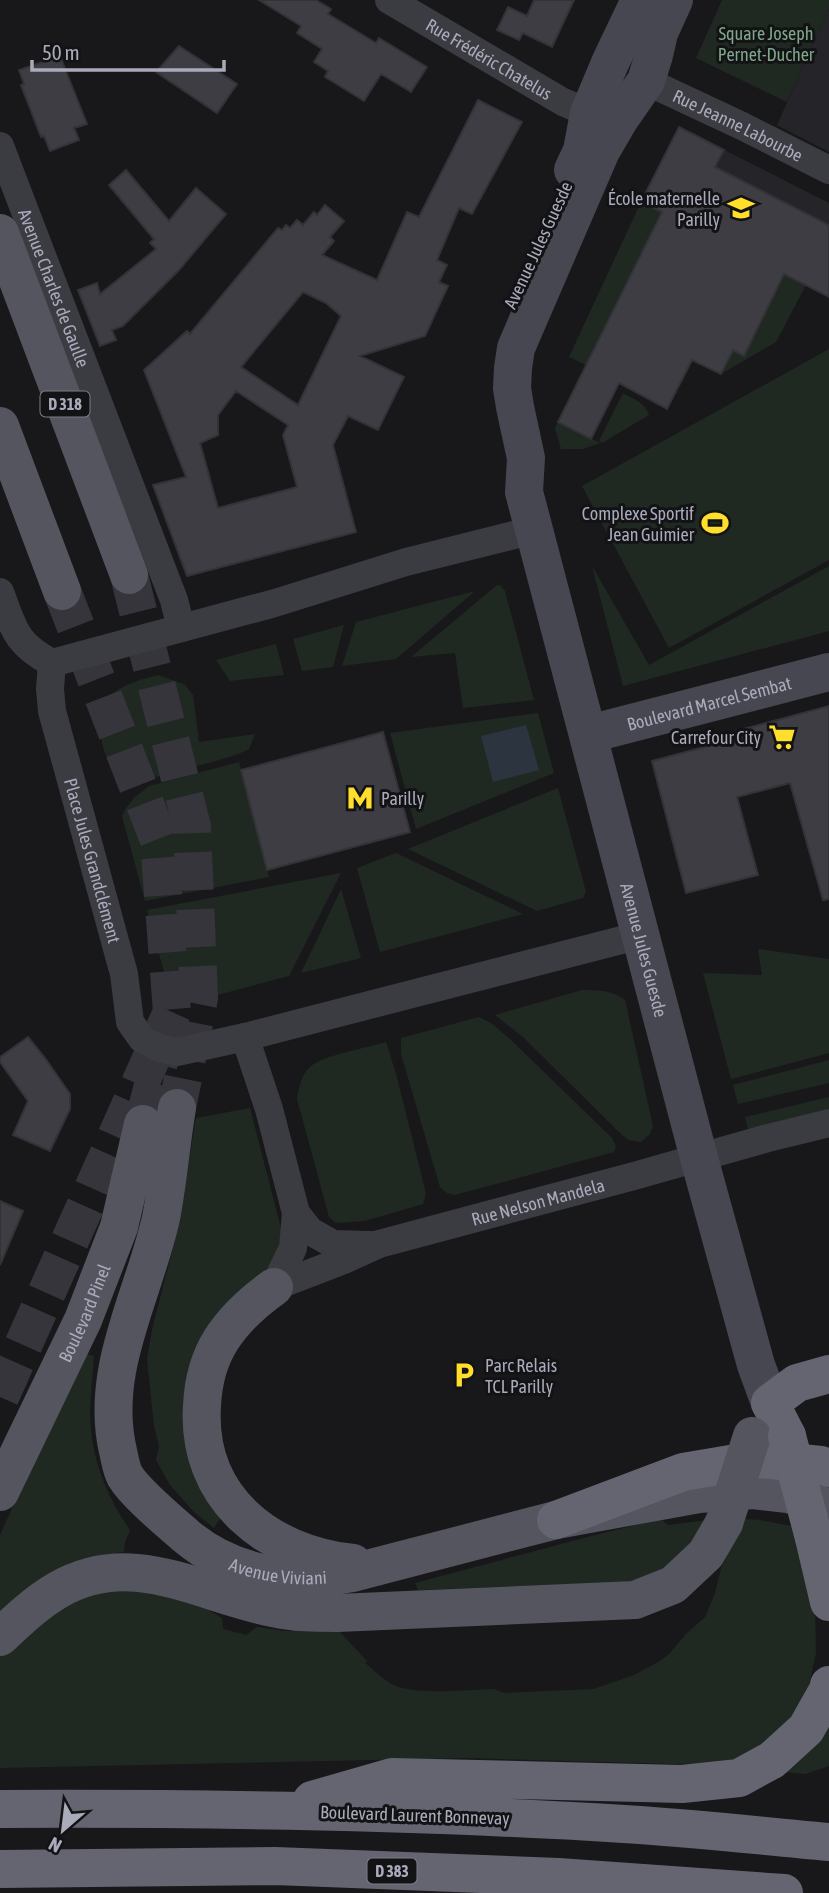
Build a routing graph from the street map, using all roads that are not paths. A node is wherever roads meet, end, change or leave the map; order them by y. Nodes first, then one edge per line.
1 (389, 0) edge
2 (640, 0) edge
3 (674, 0) edge
4 (646, 80) junction
5 (589, 113) junction
6 (0, 146) edge
7 (829, 170) edge
8 (0, 233) edge
9 (0, 426) edge
10 (524, 492) junction
11 (534, 530) junction
12 (129, 575) tunnel mouth
13 (62, 591) tunnel mouth
14 (0, 592) edge
15 (181, 628) junction
16 (52, 663) junction
17 (829, 672) edge
18 (589, 734) junction
19 (641, 935) junction
20 (245, 1037) junction
21 (160, 1116) joint
22 (829, 1124) edge
23 (699, 1158) junction
24 (296, 1213) junction
25 (379, 1244) junction
26 (274, 1287) junction
27 (829, 1374) edge
28 (770, 1425) junction
29 (829, 1468) edge
30 (125, 1476) junction
31 (0, 1492) edge
32 (556, 1520) junction
33 (821, 1523) edge
34 (379, 1566) junction
35 (226, 1594) junction
36 (829, 1602) edge
37 (0, 1637) edge
38 (829, 1685) edge
39 (0, 1809) edge
40 (276, 1810) junction
41 (626, 1824) junction
42 (829, 1825) edge
43 (829, 1842) edge
44 (0, 1869) edge
45 (726, 1890) edge
46 (784, 1893) edge

1 - 5 street, Rue Frédéric Chatelus
2 - 5 street, Avenue Jules Guesde
3 - 4 street, Avenue Jules Guesde
4 - 7 street, Rue Jeanne Labourbe
4 - 10 street, Avenue Jules Guesde
5 - 10 street, Avenue Jules Guesde
6 - 15 street, Avenue Charles de Gaulle
8 - 12 main road, Avenue Charles de Gaulle / D 318
9 - 13 main road
10 - 11 street, Avenue Jules Guesde
11 - 15 street
11 - 18 street, Avenue Jules Guesde
14 - 16 street
15 - 16 street
16 - 20 street, Place Jules Grandclément
17 - 18 street, Boulevard Marcel Sembat
18 - 19 street, Avenue Jules Guesde
19 - 20 street, Place Jules Grandclément
19 - 23 street, Avenue Jules Guesde
20 - 24 street
21 - 30 main road, Avenue Viviani
21 - 31 main road, Boulevard Pinel
22 - 23 street, Rue Nelson Mandela
23 - 25 street, Rue Nelson Mandela
23 - 28 street, Avenue Jules Guesde
24 - 25 street, Rue Nelson Mandela
24 - 26 street
25 - 26 street, Rue Nelson Mandela
26 - 34 main road
27 - 28 highway
28 - 33 highway, bridge
28 - 35 main road, bridge
29 - 32 highway
30 - 34 main road, Avenue Viviani
30 - 35 main road
32 - 33 main road, Avenue Viviani
32 - 34 main road, Avenue Viviani
33 - 36 highway
35 - 37 main road
38 - 40 highway
39 - 40 highway, Boulevard Laurent Bonnevay
40 - 41 highway, Boulevard Laurent Bonnevay
41 - 42 highway
41 - 43 highway, Boulevard Laurent Bonnevay
44 - 45 highway, D 383
45 - 46 highway, D 383

